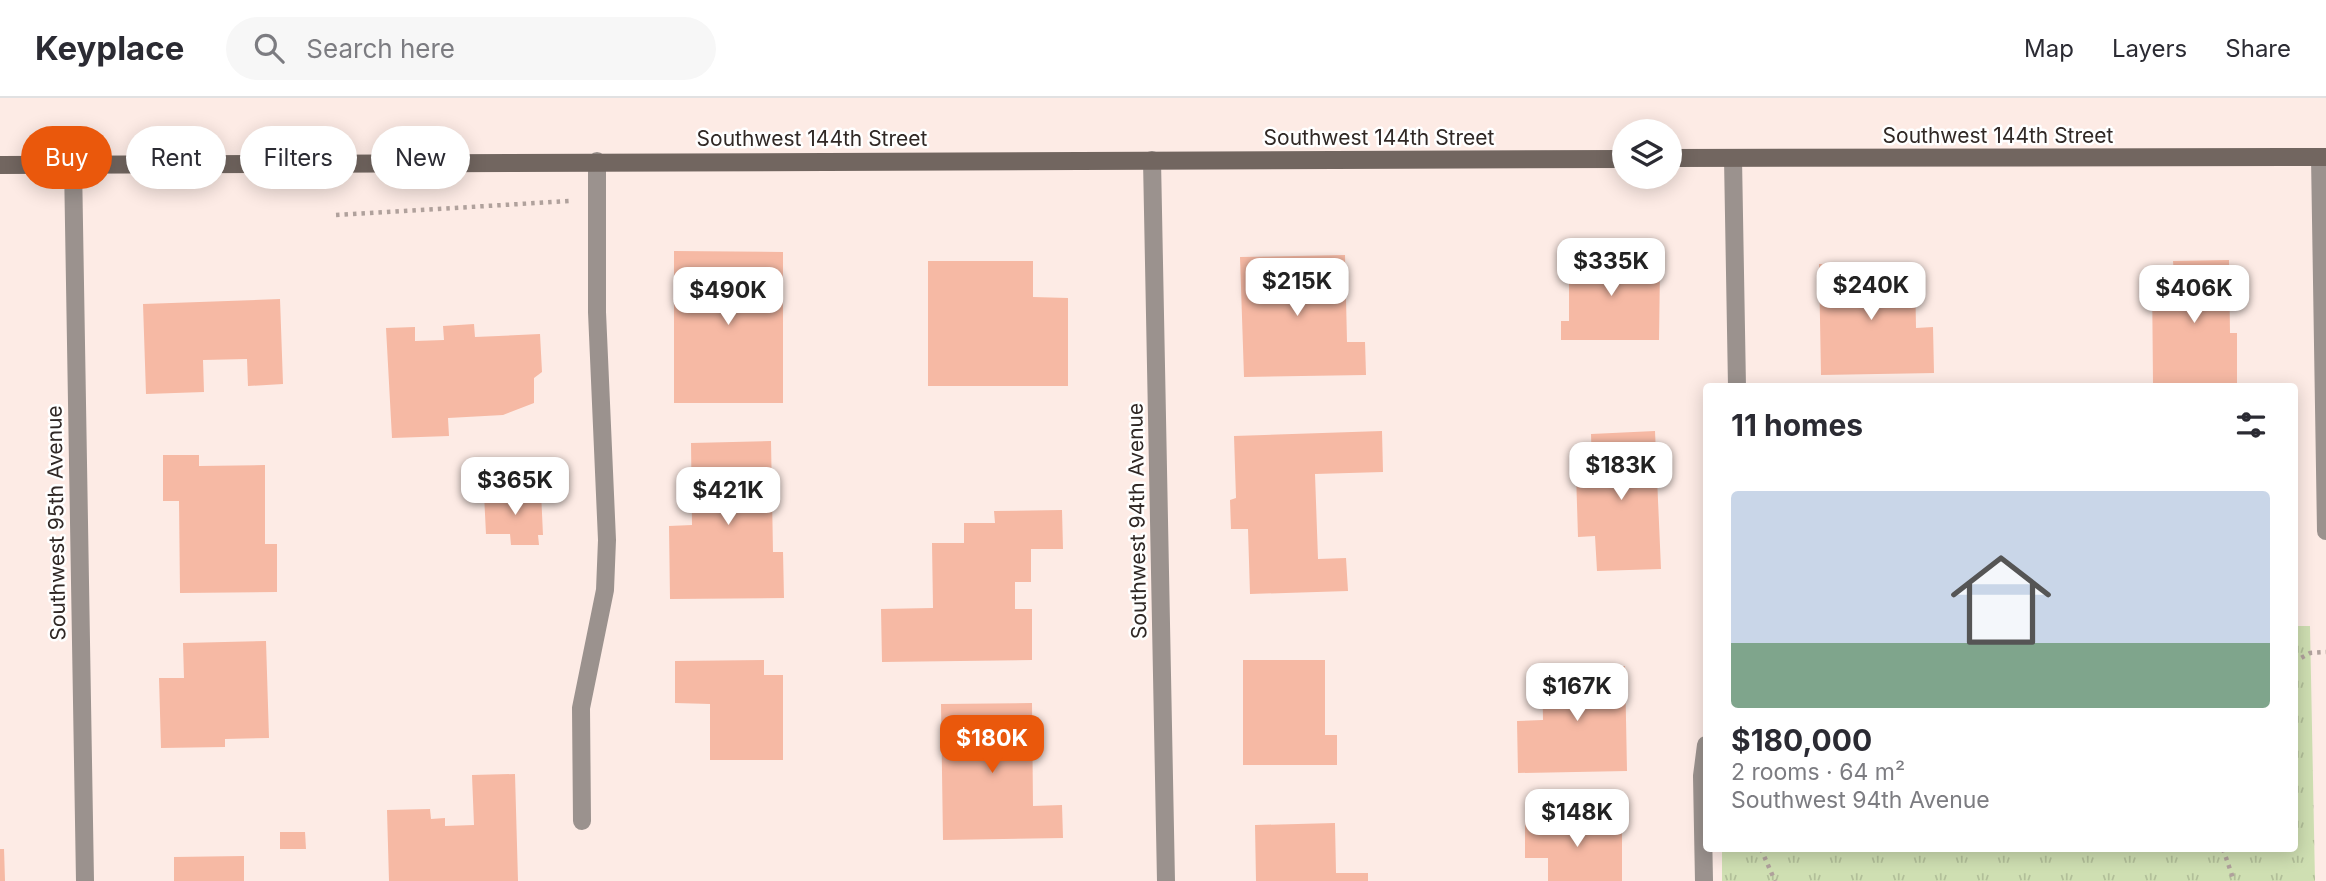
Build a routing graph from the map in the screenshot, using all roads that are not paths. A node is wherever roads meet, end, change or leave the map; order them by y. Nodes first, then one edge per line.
1 (2323, 157) edge
2 (1682, 158) edge
3 (1733, 158) junction
4 (1612, 159) edge
5 (1153, 160) junction
6 (597, 161) junction
7 (0, 164) edge
8 (21, 164) edge
9 (112, 164) edge
10 (73, 189) edge
11 (1737, 383) edge
12 (2326, 531) edge
13 (1703, 768) edge
14 (582, 821) dead end
15 (1703, 828) edge
16 (1703, 852) edge
17 (85, 881) edge
18 (1166, 881) edge
19 (1704, 881) edge

1 - 3 street, Southwest 144th Street
1 - 12 street
2 - 3 street, Southwest 144th Street
3 - 11 street
4 - 5 street, Southwest 144th Street
5 - 6 street, Southwest 144th Street
5 - 18 street, Southwest 94th Avenue
6 - 9 street, Southwest 144th Street
6 - 14 street
7 - 8 street, Southwest 144th Street
10 - 17 street, Southwest 95th Avenue
13 - 15 street
16 - 19 street

